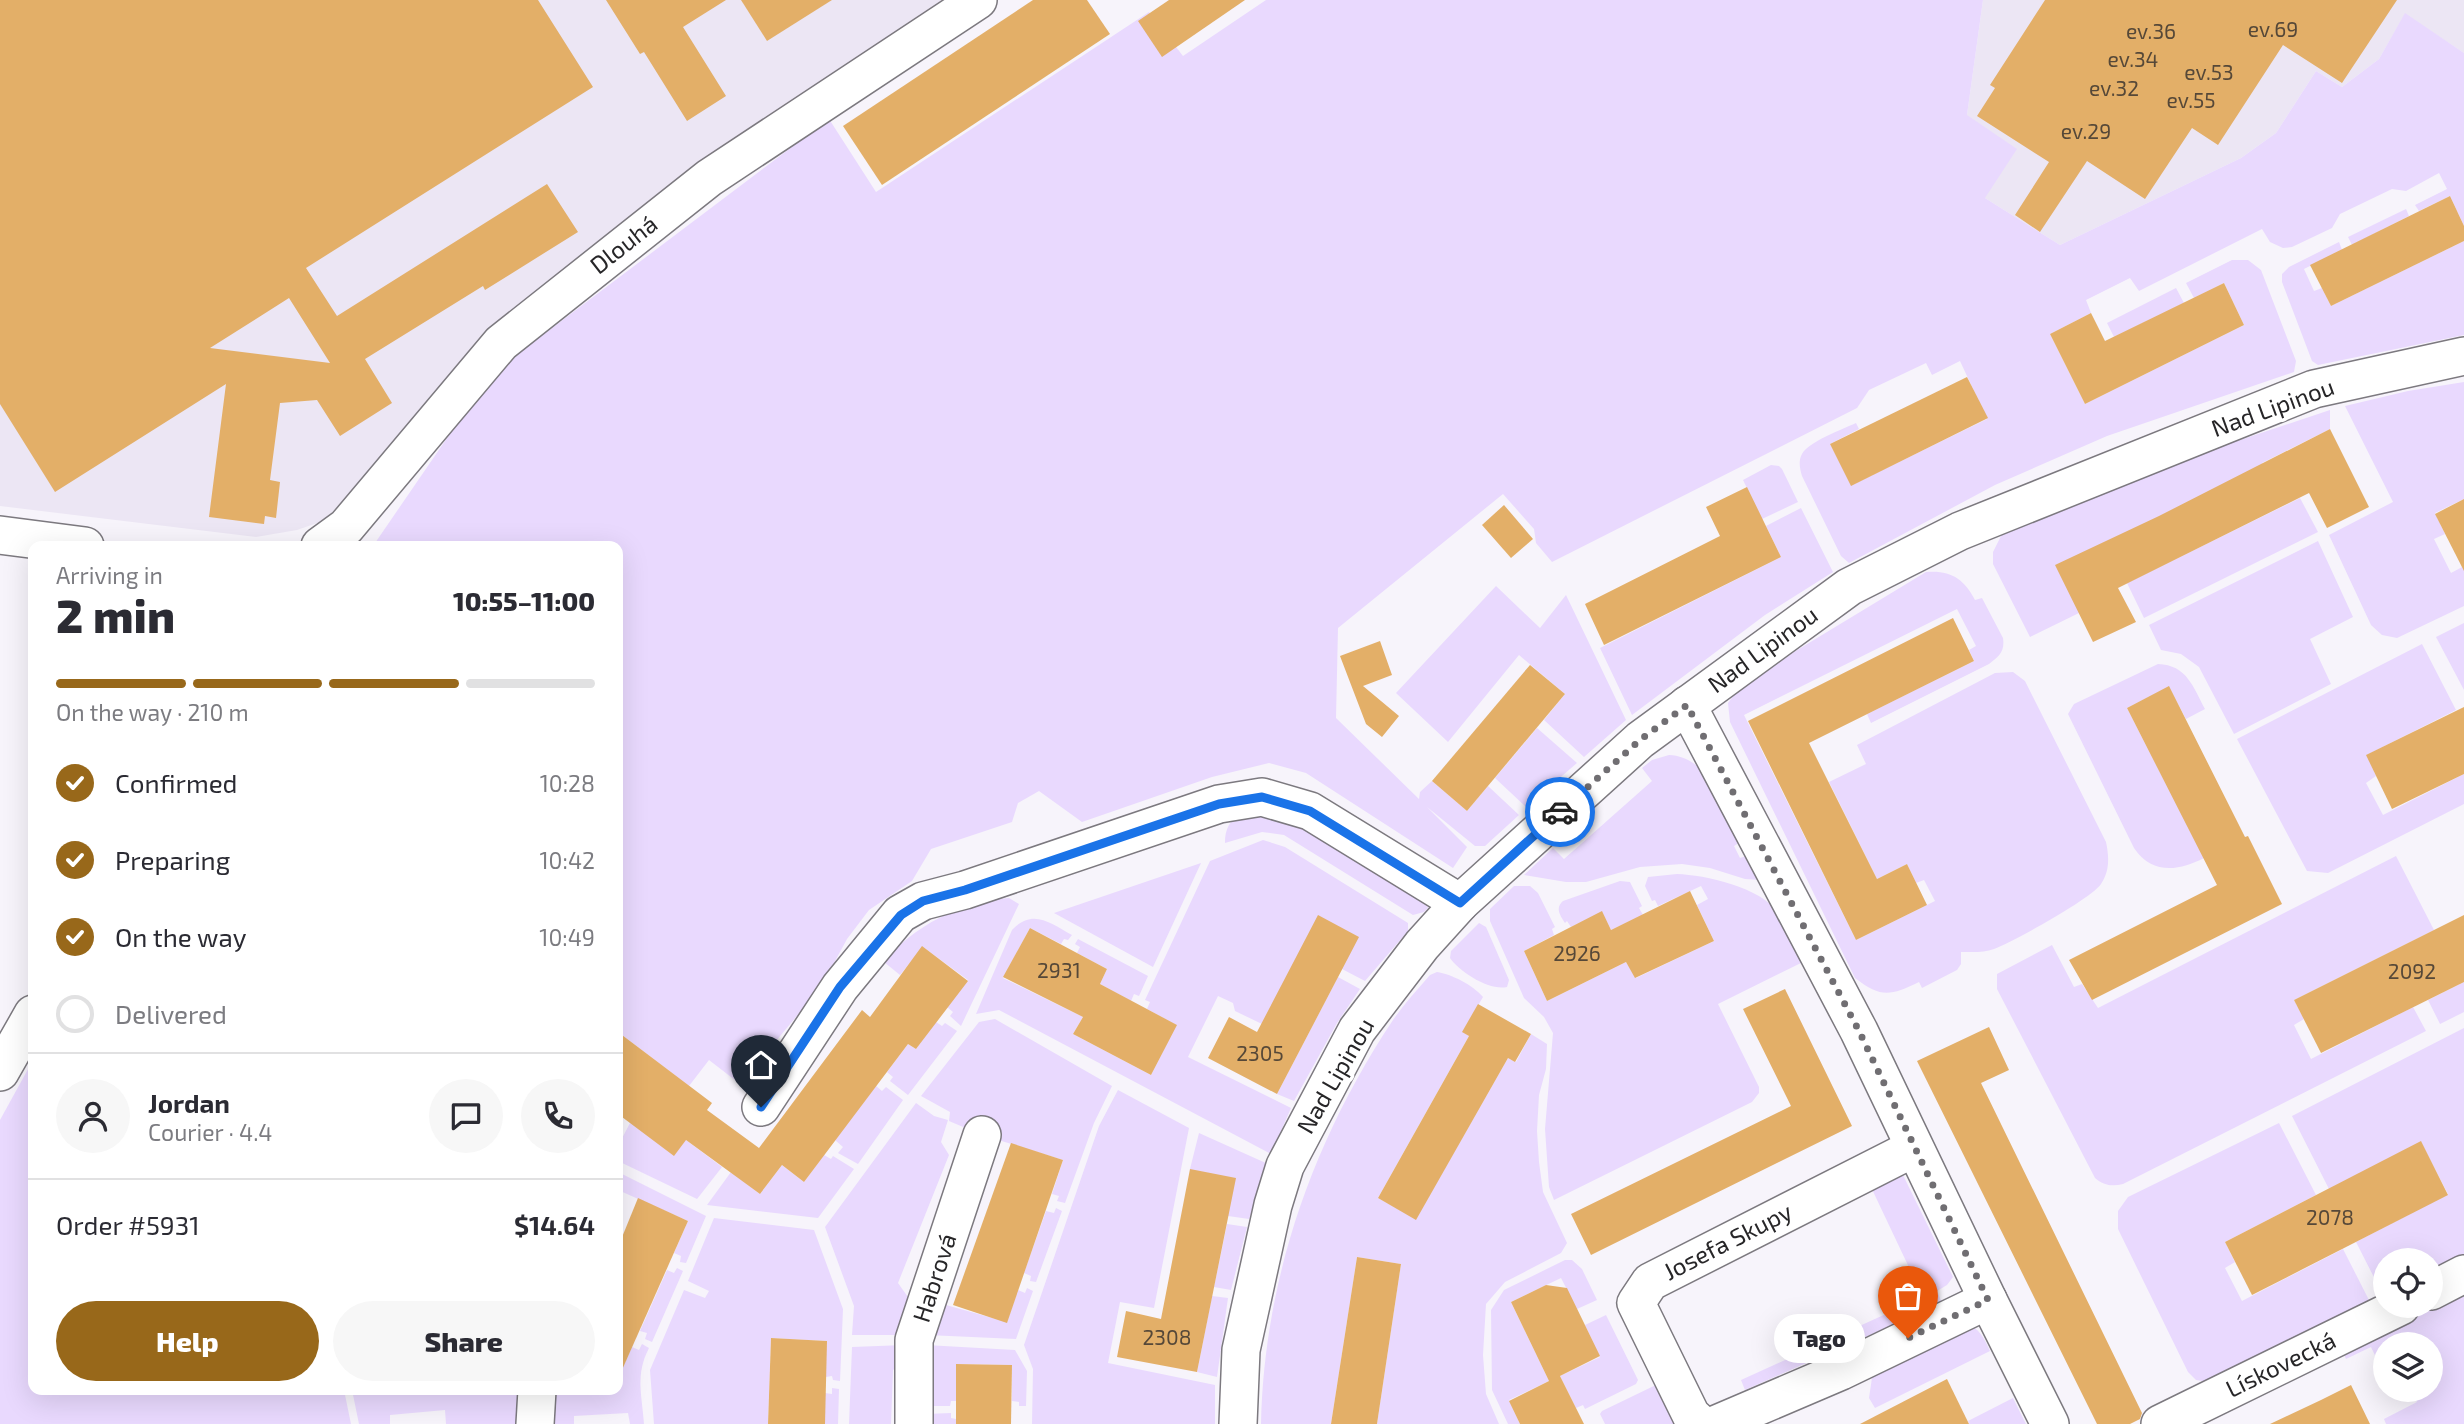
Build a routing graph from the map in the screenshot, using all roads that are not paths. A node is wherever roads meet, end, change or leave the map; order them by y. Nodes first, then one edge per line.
1 (978, 0) edge
2 (2464, 356) edge
3 (0, 535) edge
4 (46, 541) edge
5 (327, 541) edge
6 (1687, 705) junction
7 (1460, 903) junction
8 (28, 1023) edge
9 (0, 1072) edge
10 (761, 1107) dead end
11 (982, 1135) dead end
12 (1914, 1148) junction
13 (2464, 1274) edge
14 (2443, 1285) edge
15 (1988, 1300) junction
16 (2376, 1318) edge
17 (537, 1395) edge
18 (535, 1424) edge
19 (914, 1424) edge
20 (1238, 1424) edge
21 (1701, 1424) edge
22 (1717, 1424) edge
23 (2050, 1424) edge
24 (2160, 1424) edge

1 - 5 street, Dlouhá
2 - 6 street, Nad Lipinou
3 - 4 street
6 - 7 street, Nad Lipinou
6 - 12 street
7 - 10 street
7 - 20 street, Nad Lipinou
8 - 9 street
11 - 19 street, Habrová
12 - 15 street
12 - 21 street, Josefa Skupy
13 - 14 street
15 - 22 street
15 - 23 street
16 - 24 street, Lískovecká
17 - 18 street

